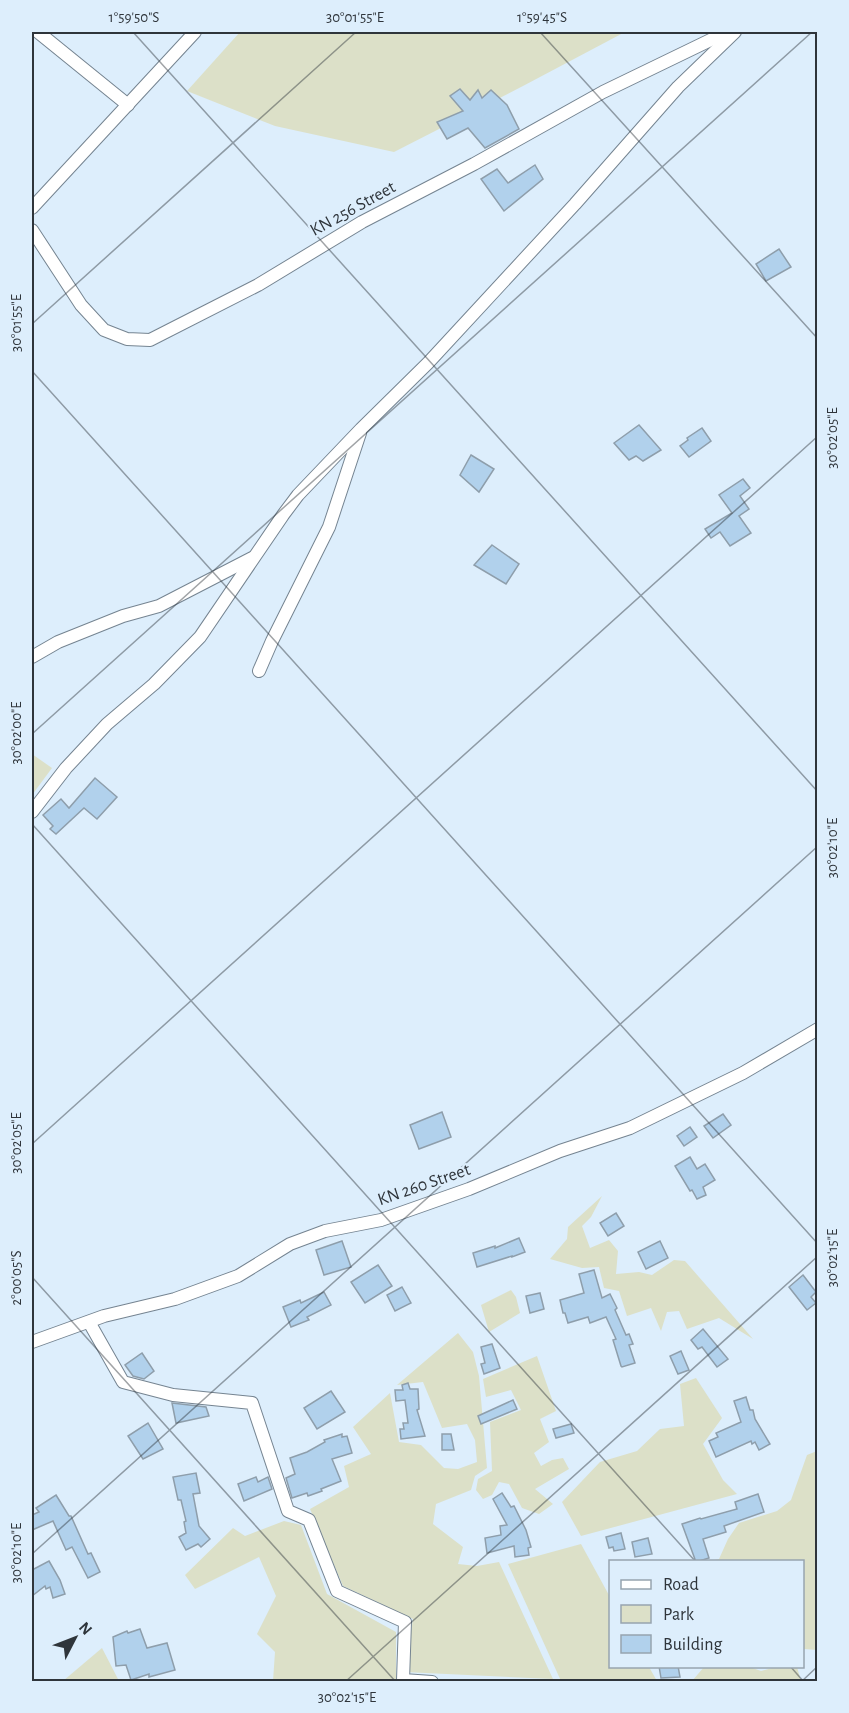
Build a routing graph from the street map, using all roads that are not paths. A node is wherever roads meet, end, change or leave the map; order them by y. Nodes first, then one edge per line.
1 (38, 32) edge
2 (195, 32) edge
3 (727, 32) edge
4 (735, 32) edge
5 (128, 105) junction
6 (32, 208) edge
7 (32, 230) edge
8 (361, 429) junction
9 (254, 557) junction
10 (32, 657) edge
11 (259, 671) dead end
12 (32, 812) edge
13 (818, 1029) edge
14 (89, 1322) junction
15 (32, 1342) edge
16 (432, 1682) edge

1 - 5 street
2 - 5 street
3 - 7 street, KN 256 Street
4 - 8 street
5 - 6 street
8 - 9 street
8 - 11 street
9 - 10 street
9 - 12 street
13 - 14 street, KN 260 Street
14 - 15 street, KN 260 Street
14 - 16 street

